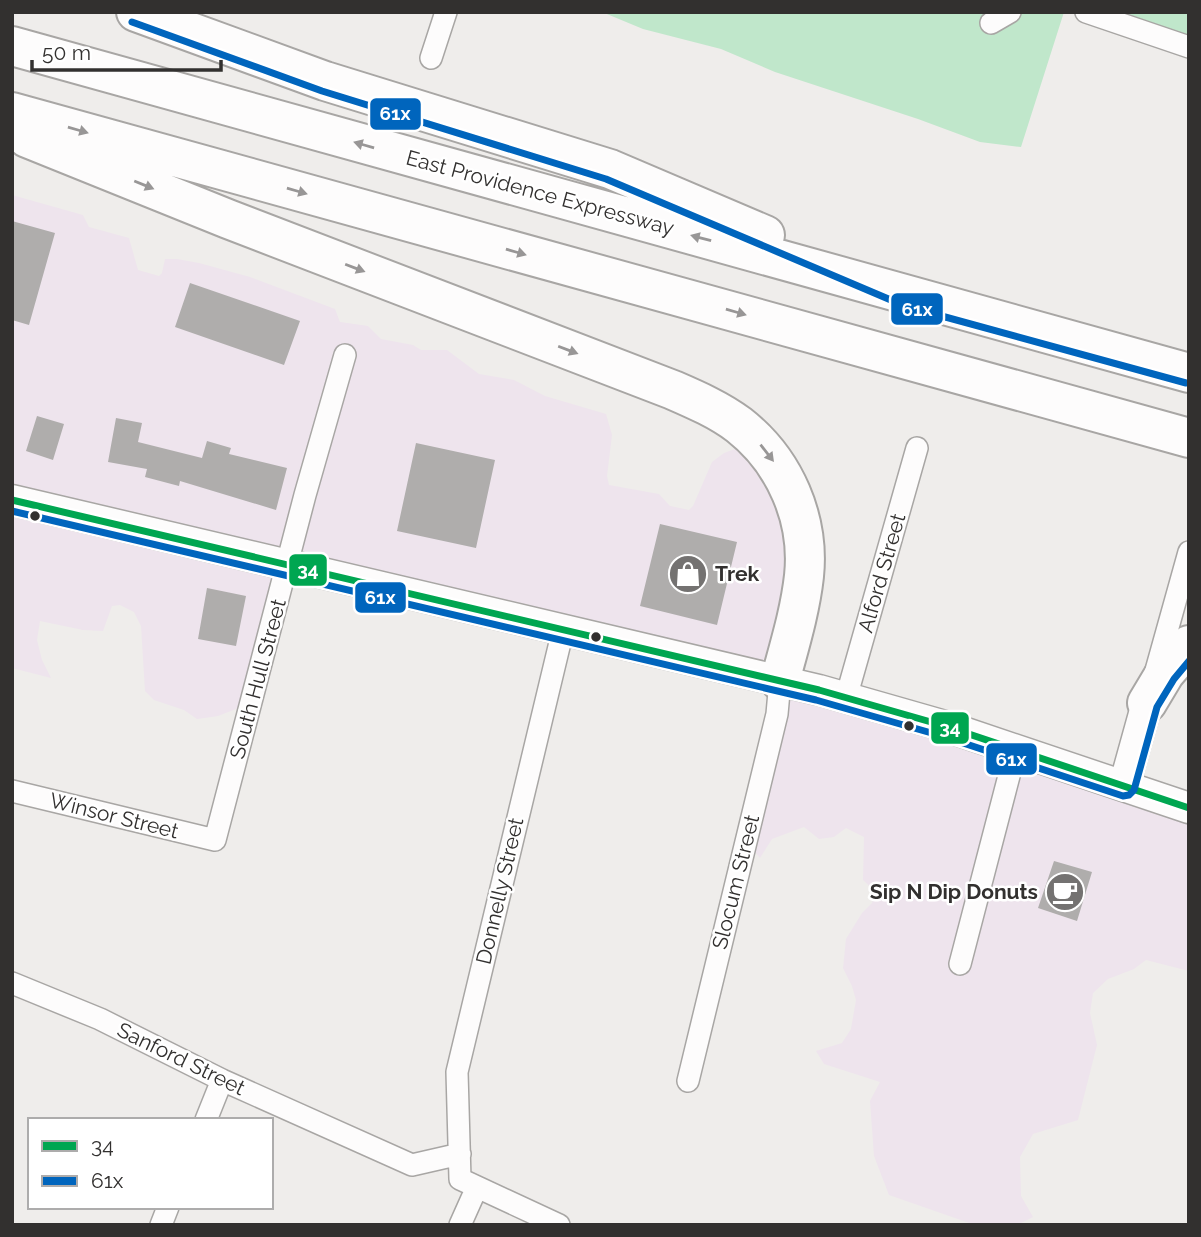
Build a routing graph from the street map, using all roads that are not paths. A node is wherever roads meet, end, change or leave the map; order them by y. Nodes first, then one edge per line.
1 (136, 12) edge
2 (446, 12) edge
3 (1086, 12) edge
4 (12, 46) edge
5 (1189, 47) edge
6 (431, 58) dead end
7 (12, 112) edge
8 (12, 132) edge
9 (908, 296) junction
10 (345, 355) dead end
11 (1189, 373) edge
12 (1189, 438) edge
13 (918, 448) dead end
14 (12, 500) edge
15 (1189, 552) edge
16 (288, 565) junction
17 (563, 630) junction
18 (1189, 645) edge
19 (780, 681) junction
20 (846, 698) junction
21 (1147, 703) junction
22 (1016, 749) junction
23 (1124, 786) junction
24 (12, 791) edge
25 (1189, 807) edge
26 (215, 840) joint
27 (960, 964) dead end
28 (12, 983) edge
29 (222, 1080) junction
30 (688, 1081) dead end
31 (206, 1118) edge
32 (460, 1154) junction
33 (477, 1187) junction
34 (460, 1225) edge
35 (559, 1225) edge

1 - 9 highway
2 - 6 street
3 - 5 street
9 -> 4 highway, East Providence Expressway
7 -> 12 highway
8 -> 19 highway
9 - 11 highway, East Providence Expressway
10 - 16 street, South Hull Street
13 - 20 street, Alford Street
14 - 16 main road
15 - 21 street
16 - 17 main road
16 - 26 street, South Hull Street
17 - 19 main road
17 - 32 street, Donnelly Street
18 - 21 highway
19 - 20 main road
19 - 30 street, Slocum Street
20 - 22 main road
21 - 23 main road
22 - 23 main road
22 - 27 street
23 - 25 main road
24 - 26 street, Winsor Street
28 - 29 street, Sanford Street
29 - 31 street
29 - 32 street, Sanford Street
32 - 33 street
33 - 34 street
33 - 35 street

